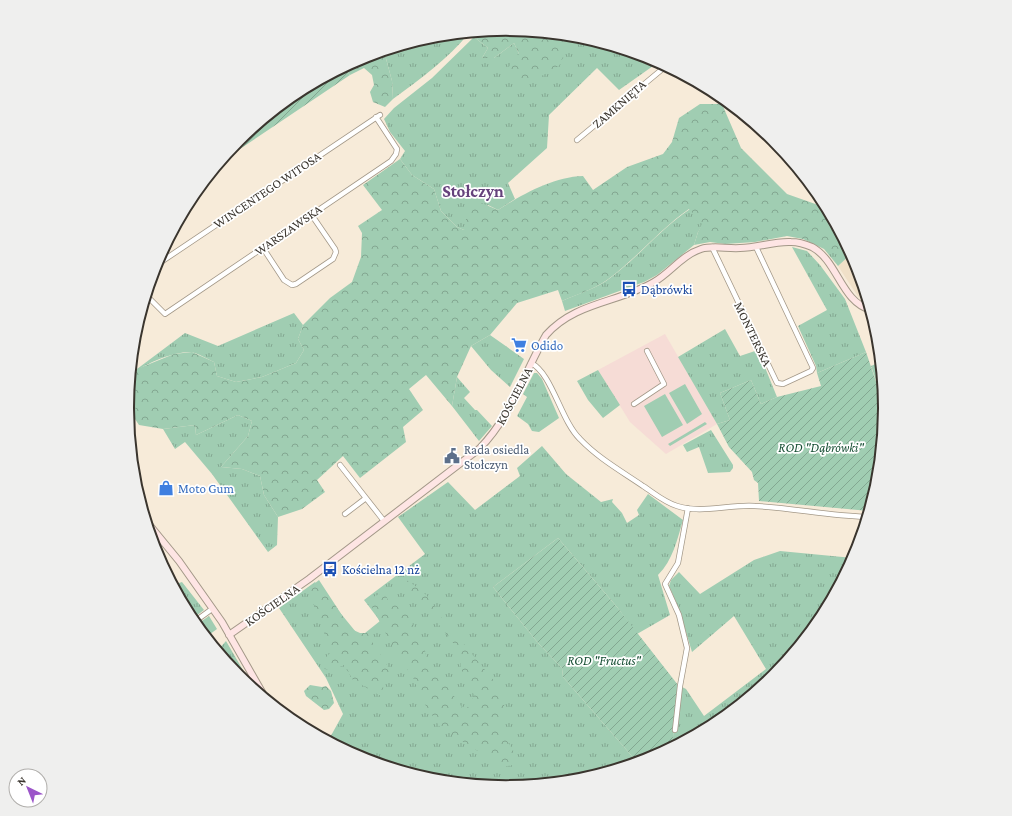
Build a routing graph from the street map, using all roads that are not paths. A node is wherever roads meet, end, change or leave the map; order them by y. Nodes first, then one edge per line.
1 (661, 70) edge
2 (378, 116) joint
3 (577, 140) dead end
4 (311, 214) junction
5 (712, 247) junction
6 (756, 247) junction
7 (263, 248) junction
8 (165, 259) edge
9 (151, 300) edge
10 (864, 308) edge
11 (647, 351) dead end
12 (531, 363) junction
13 (634, 404) dead end
14 (340, 465) dead end
15 (366, 498) junction
16 (688, 508) junction
17 (345, 514) dead end
18 (861, 517) edge
19 (384, 521) junction
20 (156, 533) edge
21 (212, 608) junction
22 (199, 618) edge
23 (229, 635) junction
24 (258, 685) edge
25 (675, 730) dead end

1 - 3 street, ZAMKNIĘTA
2 - 4 street, WARSZAWSKA
2 - 8 street, WINCENTEGO WITOSA
4 - 7 street, WARSZAWSKA
4 - 7 street
5 - 6 street, KOŚCIELNA
5 - 6 street, MONTERSKA
5 - 12 street, KOŚCIELNA
6 - 10 street, KOŚCIELNA
7 - 9 street, WARSZAWSKA
11 - 13 street
12 - 16 street
12 - 19 street, KOŚCIELNA
14 - 15 street
15 - 17 street
15 - 19 street
16 - 18 street
16 - 25 street
19 - 23 street, KOŚCIELNA
20 - 21 street
21 - 22 street
21 - 23 street
23 - 24 street

